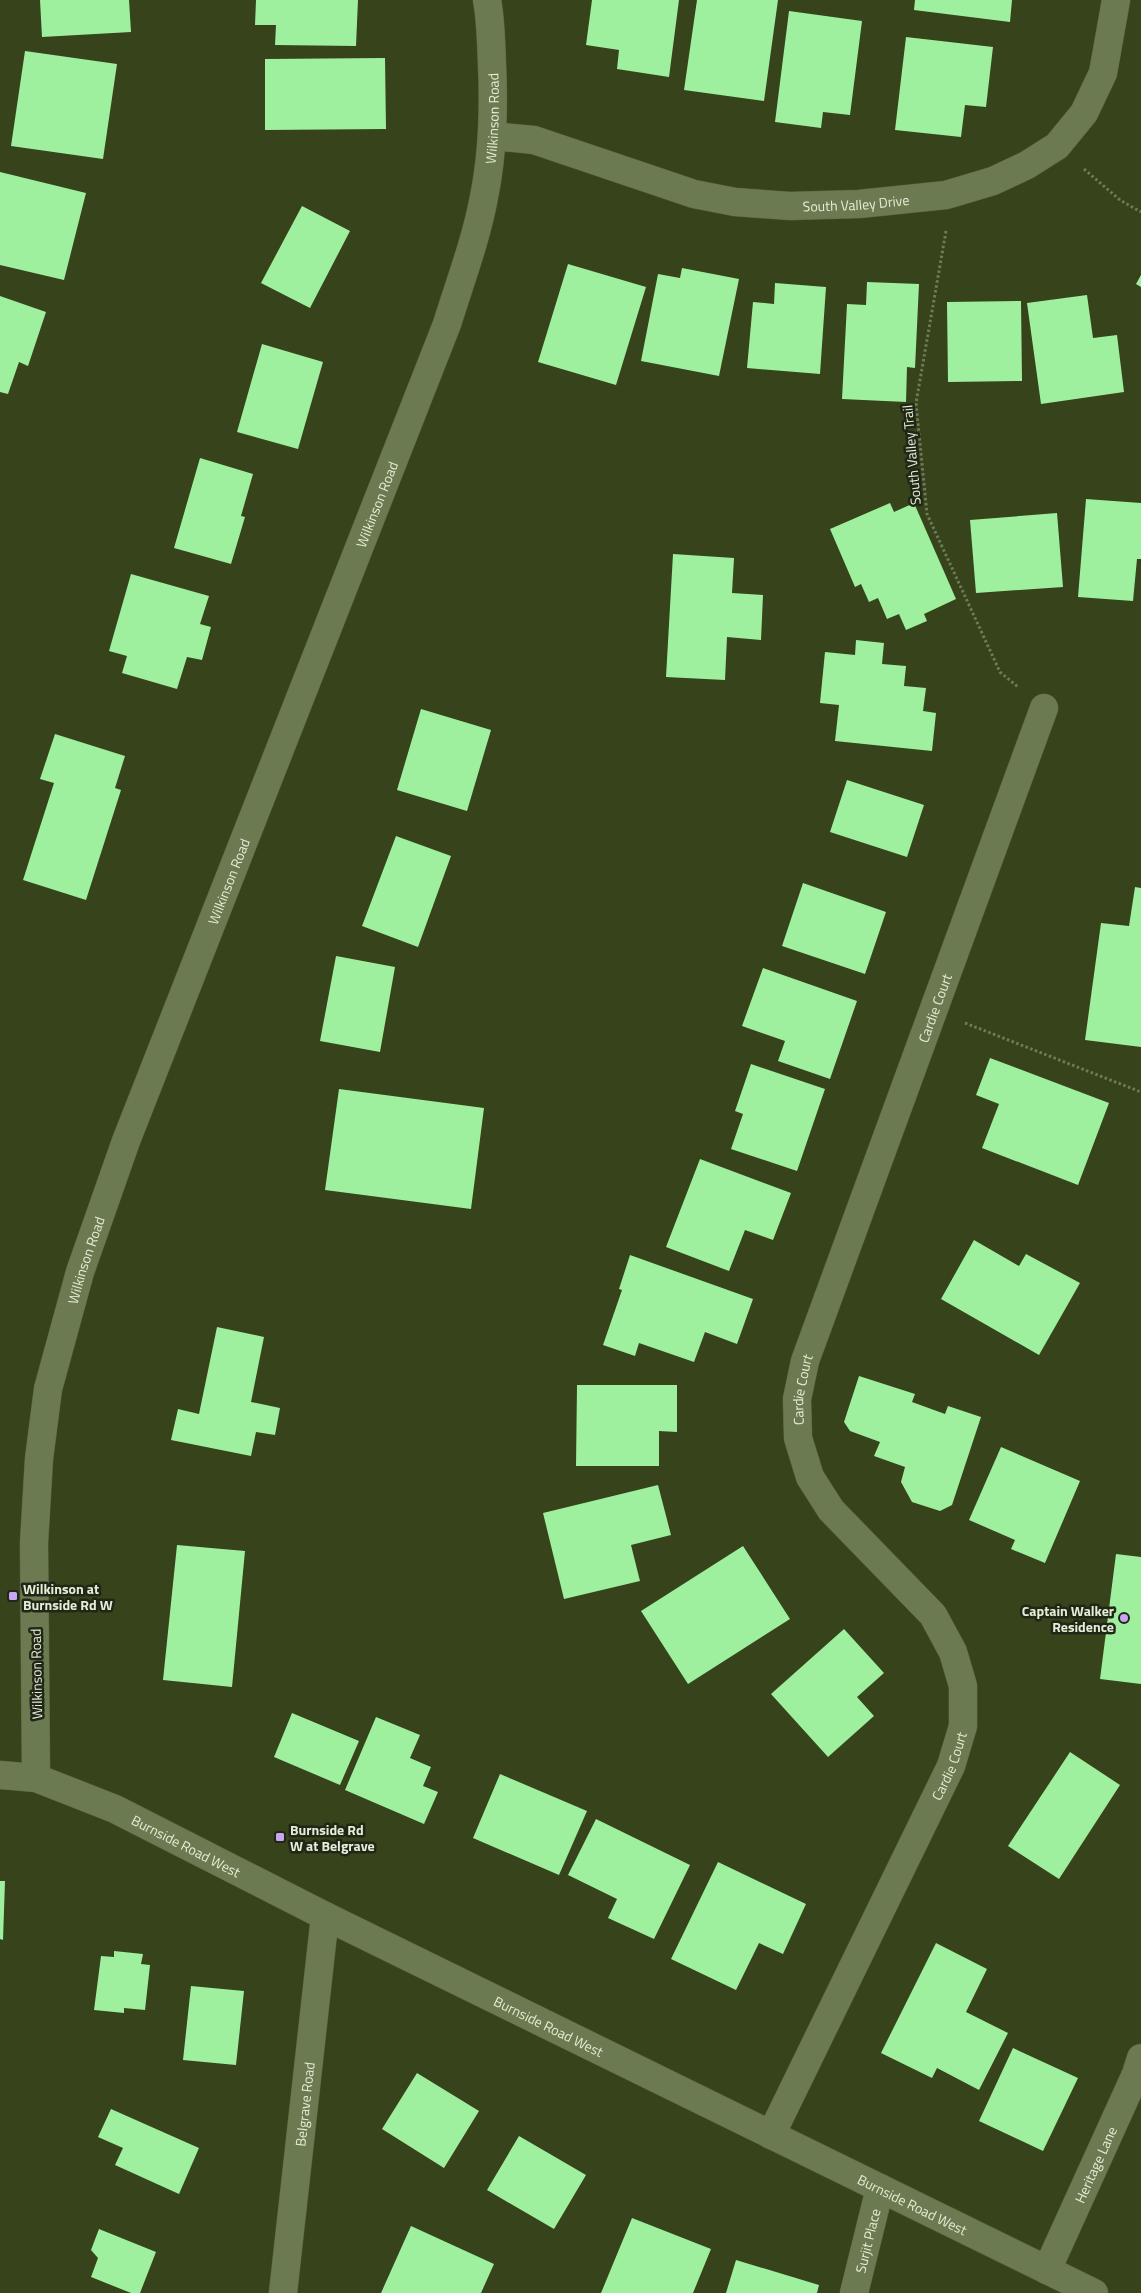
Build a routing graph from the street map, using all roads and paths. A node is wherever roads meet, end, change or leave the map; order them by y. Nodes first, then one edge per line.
1 (487, 0) edge
2 (1116, 0) edge
3 (492, 136) junction
4 (1057, 146) junction
5 (946, 195) junction
6 (1141, 212) edge
7 (1044, 708) joint
8 (933, 1011) junction
9 (1141, 1092) edge
10 (0, 1775) edge
11 (36, 1778) junction
12 (325, 1916) junction
13 (1141, 2058) edge
14 (771, 2135) junction
15 (880, 2188) junction
16 (1047, 2270) junction
17 (283, 2293) edge
18 (854, 2293) edge
19 (1094, 2293) edge

1 - 3 street, Wilkinson Road
2 - 4 street, South Valley Drive
3 - 5 street, South Valley Drive
3 - 11 street, Wilkinson Road
4 - 5 street, South Valley Drive
4 - 6 path
5 - 7 path, South Valley Trail
7 - 8 street, Cardie Court
8 - 9 path
8 - 14 street, Cardie Court
10 - 11 street, Burnside Road West
11 - 12 street, Burnside Road West
12 - 14 street, Burnside Road West
12 - 17 street, Belgrave Road
13 - 16 street, Heritage Lane
14 - 15 street, Burnside Road West
15 - 16 street, Burnside Road West
15 - 18 street, Surjit Place
16 - 19 street, Burnside Road West

